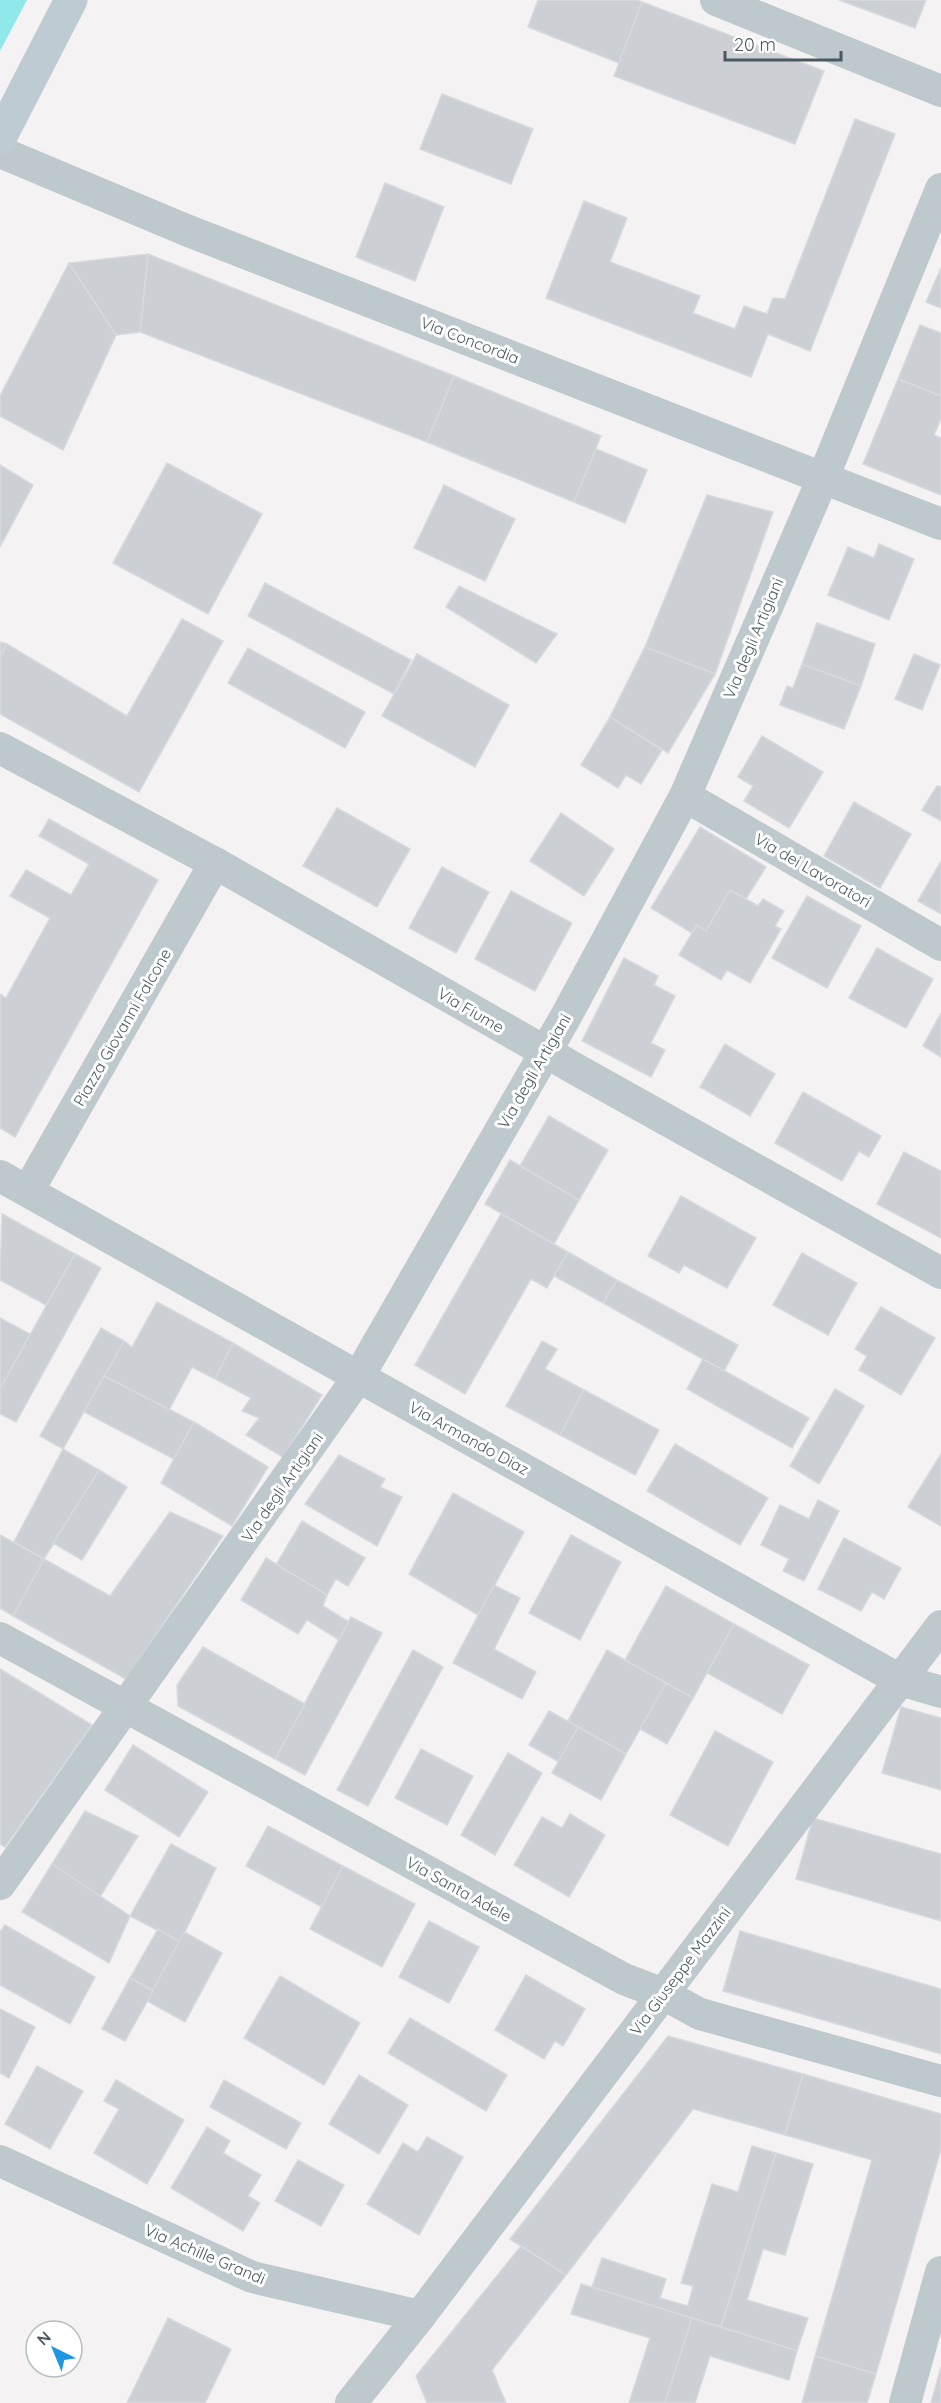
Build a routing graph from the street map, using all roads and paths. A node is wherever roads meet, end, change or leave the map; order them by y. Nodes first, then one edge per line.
1 (71, 0) edge
2 (716, 0) edge
3 (941, 91) edge
4 (0, 138) edge
5 (0, 152) edge
6 (941, 189) edge
7 (823, 478) junction
8 (941, 524) edge
9 (0, 748) edge
10 (685, 796) junction
11 (215, 863) junction
12 (941, 945) edge
13 (545, 1052) junction
14 (0, 1176) edge
15 (28, 1191) junction
16 (941, 1273) edge
17 (359, 1376) junction
18 (941, 1626) edge
19 (0, 1638) edge
20 (900, 1680) junction
21 (941, 1692) edge
22 (126, 1707) junction
23 (0, 1884) edge
24 (663, 1994) junction
25 (941, 2081) edge
26 (0, 2162) edge
27 (941, 2272) edge
28 (420, 2316) junction
29 (351, 2403) edge
30 (905, 2403) edge

1 - 4 main road
2 - 3 street
5 - 7 street, Via Concordia
6 - 7 street, Via degli Artigiani
7 - 8 street, Via Concordia
7 - 10 street, Via degli Artigiani
9 - 11 street, Via Fiume
10 - 12 street, Via dei Lavoratori
10 - 13 street, Via degli Artigiani
11 - 13 street, Via Fiume
11 - 15 street, Piazza Giovanni Falcone
13 - 16 street, Via Fiume
13 - 17 street, Via degli Artigiani
14 - 15 street, Via Armando Diaz
15 - 17 street, Via Armando Diaz
17 - 20 street, Via Armando Diaz
17 - 22 street, Via degli Artigiani
18 - 20 street, Via Giuseppe Mazzini
19 - 22 street, Via Santa Adele
20 - 21 street, Via Armando Diaz
20 - 24 street, Via Giuseppe Mazzini
22 - 23 street, Via degli Artigiani
22 - 24 street, Via Santa Adele
24 - 25 street, Via Santa Adele
24 - 28 street, Via Giuseppe Mazzini
26 - 28 street, Via Achille Grandi
27 - 30 street
28 - 29 street, Via Giuseppe Mazzini

